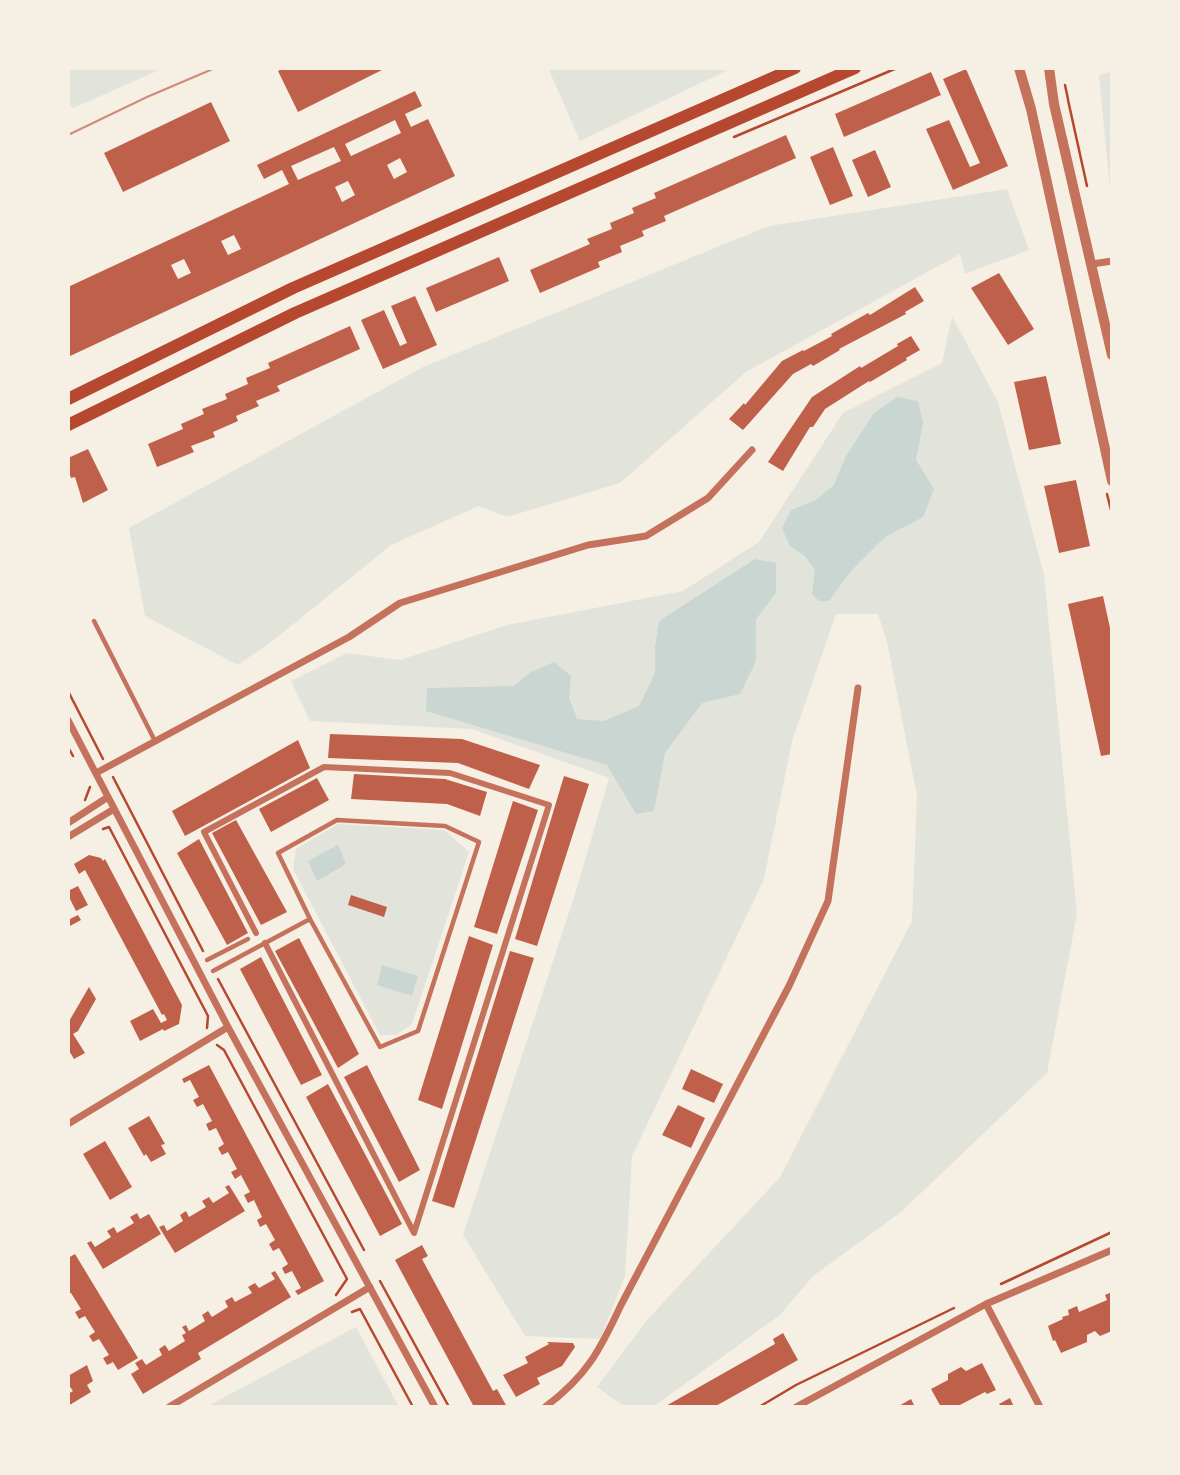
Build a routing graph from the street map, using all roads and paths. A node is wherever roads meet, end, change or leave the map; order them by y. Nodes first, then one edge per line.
1 (794, 68) edge
2 (855, 68) edge
3 (897, 68) edge
4 (1019, 68) edge
5 (1049, 68) edge
6 (729, 139) dead end
7 (1112, 261) edge
8 (1092, 264) junction
9 (1112, 355) edge
10 (68, 399) edge
11 (68, 425) edge
12 (752, 450) dead end
13 (1112, 481) edge
14 (94, 621) dead end
15 (858, 688) dead end
16 (68, 691) edge
17 (68, 720) edge
18 (155, 741) junction
19 (68, 747) edge
20 (74, 757) dead end
21 (108, 767) junction
22 (96, 773) junction
23 (85, 778) dead end
24 (108, 797) junction
25 (114, 809) junction
26 (82, 814) junction
27 (68, 823) edge
28 (88, 825) junction
29 (68, 837) edge
30 (310, 919) junction
31 (256, 933) dead end
32 (247, 939) dead end
33 (265, 943) junction
34 (207, 960) joint
35 (214, 971) joint
36 (228, 1027) junction
37 (206, 1039) junction
38 (68, 1124) edge
39 (1112, 1232) edge
40 (1112, 1250) edge
41 (369, 1260) dead end
42 (376, 1273) dead end
43 (370, 1287) junction
44 (992, 1289) dead end
45 (341, 1304) junction
46 (986, 1304) junction
47 (956, 1307) dead end
48 (169, 1407) edge
49 (413, 1407) edge
50 (435, 1407) edge
51 (449, 1407) edge
52 (545, 1407) edge
53 (759, 1407) edge
54 (796, 1407) edge
55 (1040, 1407) edge

1 - 10 main road
2 - 11 main road
3 - 6 path
4 - 13 street
5 - 8 street
7 - 8 street
8 - 9 street
12 - 18 street
14 - 18 lane
15 - 52 street
16 - 21 path
17 - 22 street
18 - 21 street
19 - 20 path
21 - 22 street
21 - 34 path
22 - 24 street
23 - 26 path
24 - 25 street
24 - 26 street
25 - 28 street
25 - 36 street
26 - 27 street
28 - 29 street
28 - 37 path
30 - 30 lane
30 - 33 lane
31 - 33 street
32 - 34 lane
33 - 35 lane
35 - 41 path
36 - 37 street
36 - 43 street
37 - 38 street
37 - 45 path
39 - 44 path
40 - 46 street
42 - 51 path
43 - 45 street
43 - 50 street
45 - 48 street
45 - 49 path
46 - 54 street
46 - 55 street
47 - 53 path

